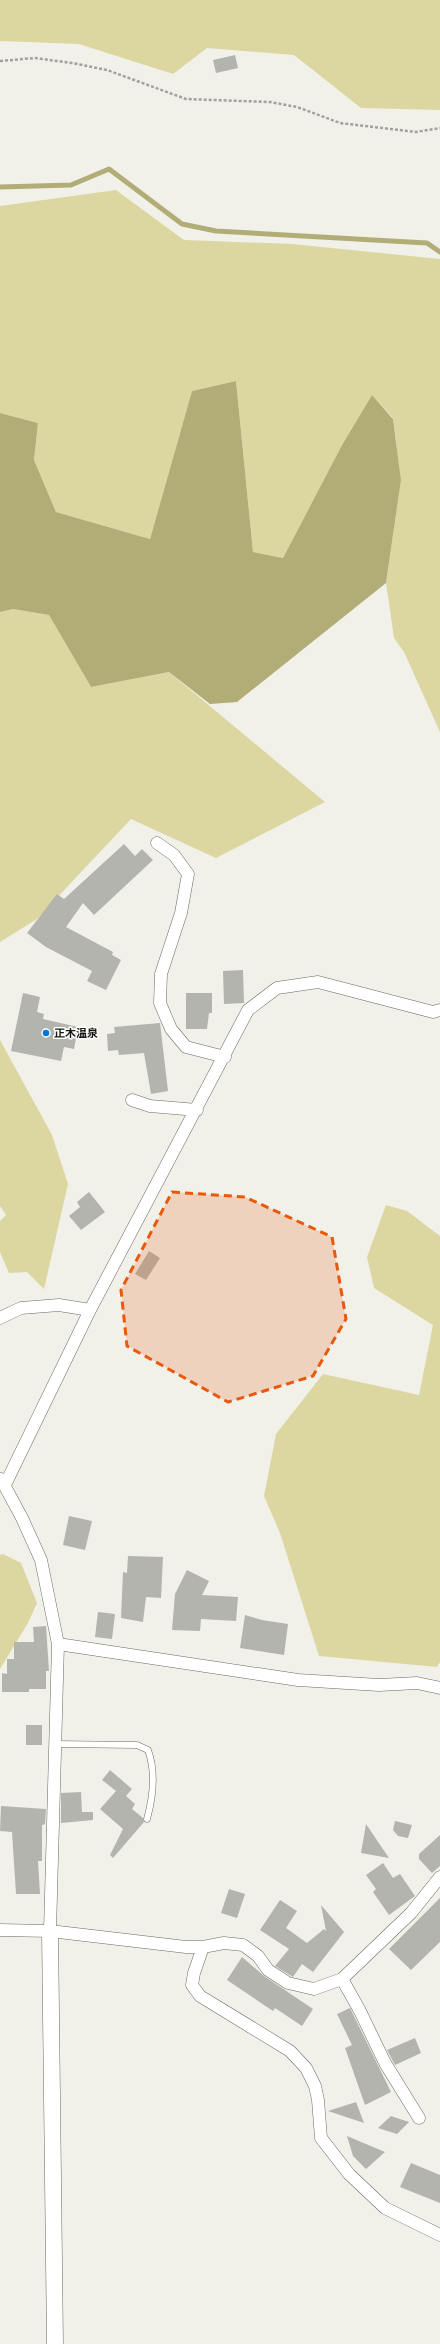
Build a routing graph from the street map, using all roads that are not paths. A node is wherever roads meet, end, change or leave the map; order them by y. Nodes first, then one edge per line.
1 (157, 843) dead end
2 (440, 1010) edge
3 (225, 1057) junction
4 (132, 1100) dead end
5 (197, 1110) junction
6 (90, 1310) junction
7 (0, 1318) edge
8 (3, 1481) edge
9 (58, 1644) junction
10 (440, 1688) edge
11 (55, 1744) junction
12 (147, 1819) dead end
13 (440, 1877) edge
14 (0, 1930) edge
15 (50, 1931) junction
16 (203, 1948) junction
17 (342, 1979) junction
18 (419, 2118) dead end
19 (440, 2235) edge
20 (55, 2344) edge

1 - 3 street
2 - 3 street
3 - 5 street
4 - 5 street
5 - 6 street
6 - 7 street
6 - 8 street
8 - 9 street
9 - 10 street
9 - 11 street
11 - 12 lane
11 - 15 street
13 - 17 street
14 - 15 street
15 - 16 street
15 - 20 street
16 - 17 street
16 - 19 street
17 - 18 street

